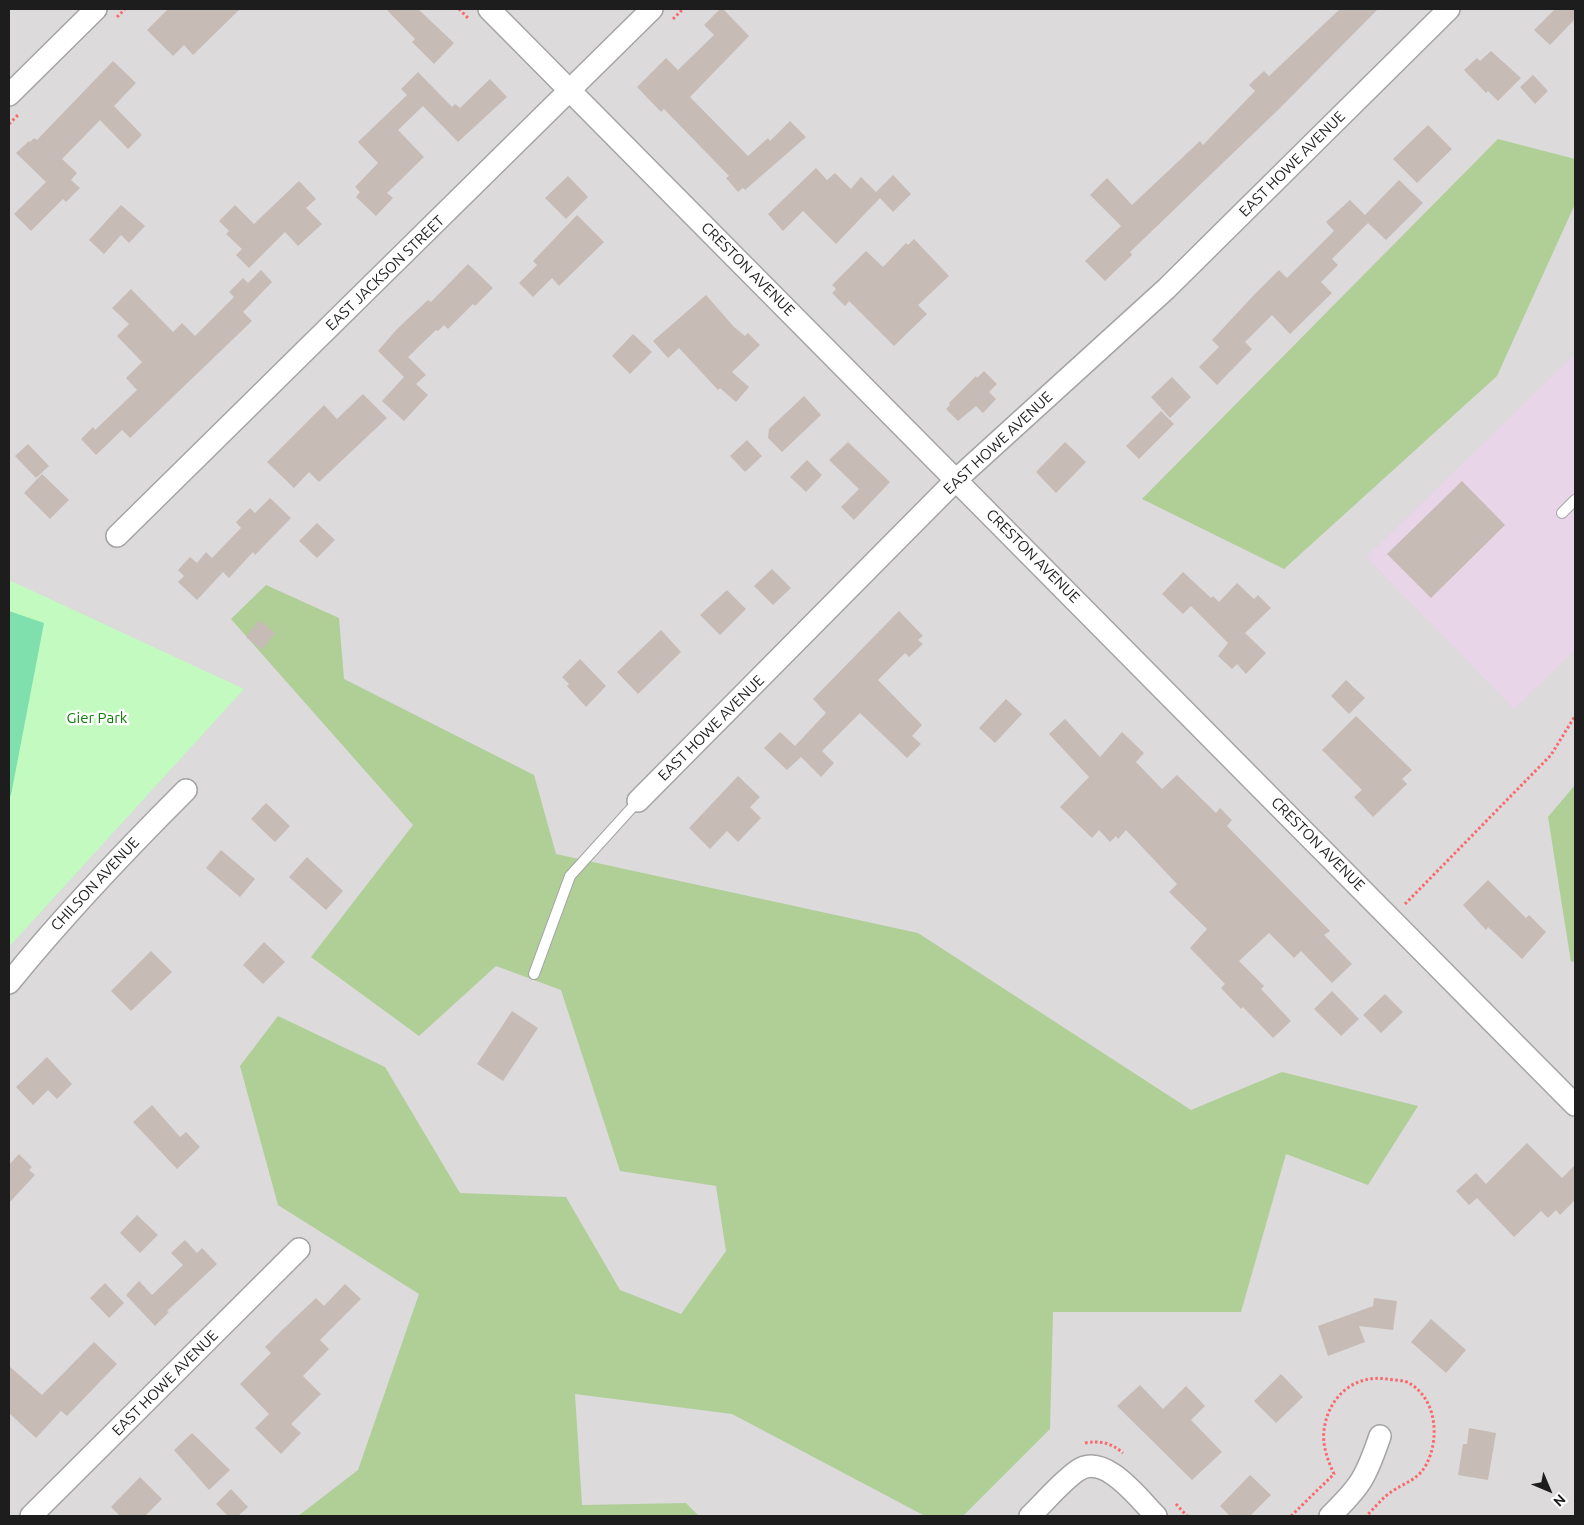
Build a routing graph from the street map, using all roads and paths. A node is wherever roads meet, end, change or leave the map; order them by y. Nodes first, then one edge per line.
1 (96, 9) edge
2 (489, 9) edge
3 (652, 9) edge
4 (1449, 9) edge
5 (571, 90) junction
6 (9, 96) edge
7 (958, 479) junction
8 (1575, 500) edge
9 (1562, 513) dead end
10 (117, 536) dead end
11 (1575, 716) edge
12 (186, 790) dead end
13 (638, 801) joint
14 (1391, 918) junction
15 (534, 974) dead end
16 (9, 983) edge
17 (1575, 1105) edge
18 (299, 1249) dead end
19 (1380, 1436) dead end
20 (31, 1516) edge
21 (1030, 1516) edge
22 (1156, 1516) edge
23 (1330, 1516) edge

1 - 6 street
2 - 5 street, CRESTON AVENUE
3 - 5 street, EAST JACKSON STREET
4 - 7 street, EAST HOWE AVENUE
5 - 7 street, CRESTON AVENUE
5 - 10 street, EAST JACKSON STREET
7 - 13 street, EAST HOWE AVENUE
7 - 14 street, CRESTON AVENUE
8 - 9 lane
11 - 14 path
12 - 16 street, CHILSON AVENUE
13 - 15 lane
14 - 17 street, CRESTON AVENUE
18 - 20 street, EAST HOWE AVENUE
19 - 23 street
21 - 22 street

